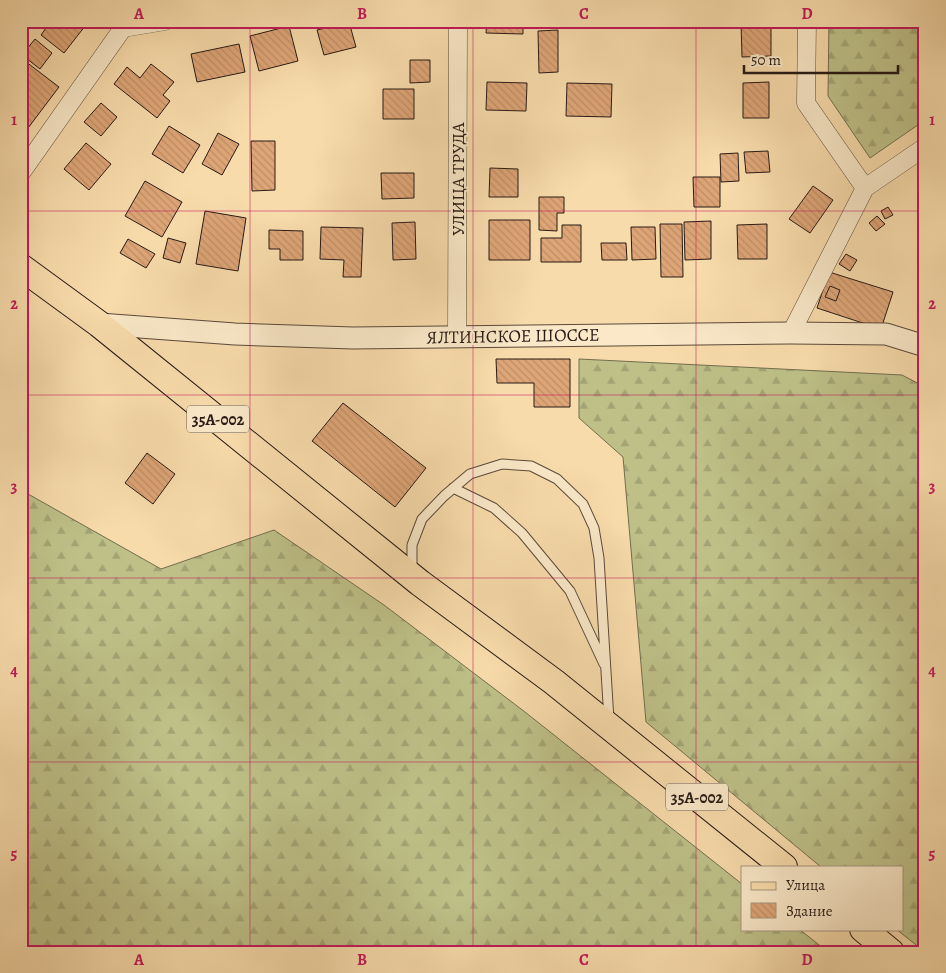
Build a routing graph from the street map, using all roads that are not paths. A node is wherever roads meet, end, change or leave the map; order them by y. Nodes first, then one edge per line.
1 (165, 21) edge
2 (458, 21) edge
3 (807, 21) edge
4 (119, 25) edge
5 (925, 147) edge
6 (21, 173) edge
7 (864, 188) junction
8 (21, 267) edge
9 (99, 324) junction
10 (791, 333) junction
11 (458, 337) junction
12 (925, 346) edge
13 (454, 488) junction
14 (412, 576) junction
15 (606, 668) junction
16 (610, 728) junction
17 (783, 866) edge
18 (863, 930) edge
19 (891, 952) edge

1 - 4 street
2 - 11 street, УЛИЦА ТРУДА
3 - 7 street
4 - 6 street
5 - 7 street
7 - 10 street
8 - 9 main road, 35А-002
9 - 11 street, ЯЛТИНСКОЕ ШОССЕ
9 - 14 main road, 35А-002
10 - 11 street, ЯЛТИНСКОЕ ШОССЕ
10 - 12 street, ЯЛТИНСКОЕ ШОССЕ
13 - 14 lane
13 - 15 lane
13 - 15 lane
14 - 16 main road, 35А-002
15 - 16 lane
16 - 17 main road, 35А-002
18 - 19 main road

